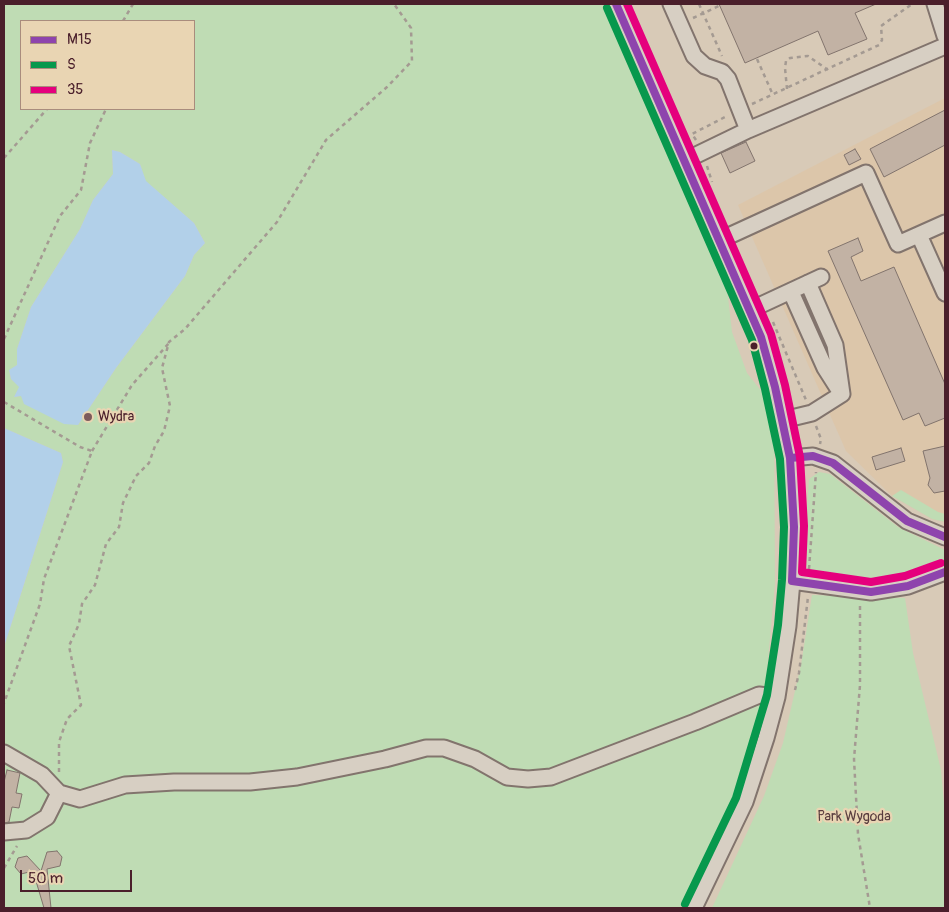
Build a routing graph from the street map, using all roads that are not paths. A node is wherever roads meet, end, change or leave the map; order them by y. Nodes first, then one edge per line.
1 (616, 4) edge
2 (671, 4) edge
3 (935, 4) edge
4 (945, 36) edge
5 (945, 46) edge
6 (748, 130) junction
7 (686, 160) junction
8 (945, 223) edge
9 (920, 234) junction
10 (720, 240) junction
11 (791, 292) junction
12 (945, 293) edge
13 (750, 310) junction
14 (842, 394) junction
15 (783, 420) junction
16 (790, 458) junction
17 (945, 538) edge
18 (945, 572) edge
19 (792, 581) junction
20 (777, 696) junction
21 (4, 753) edge
22 (59, 793) junction
23 (4, 832) edge
24 (694, 908) edge

1 - 7 street
2 - 6 street
3 - 4 street
5 - 6 street
6 - 7 street
7 - 10 street
8 - 9 street
9 - 10 street
9 - 12 street
10 - 13 street
11 - 13 street
11 - 14 street
11 - 14 street
13 - 15 street
14 - 15 street
15 - 16 street
16 - 17 street
16 - 19 street
18 - 19 street
19 - 20 street
20 - 22 street
20 - 24 street
21 - 22 street
22 - 23 street

